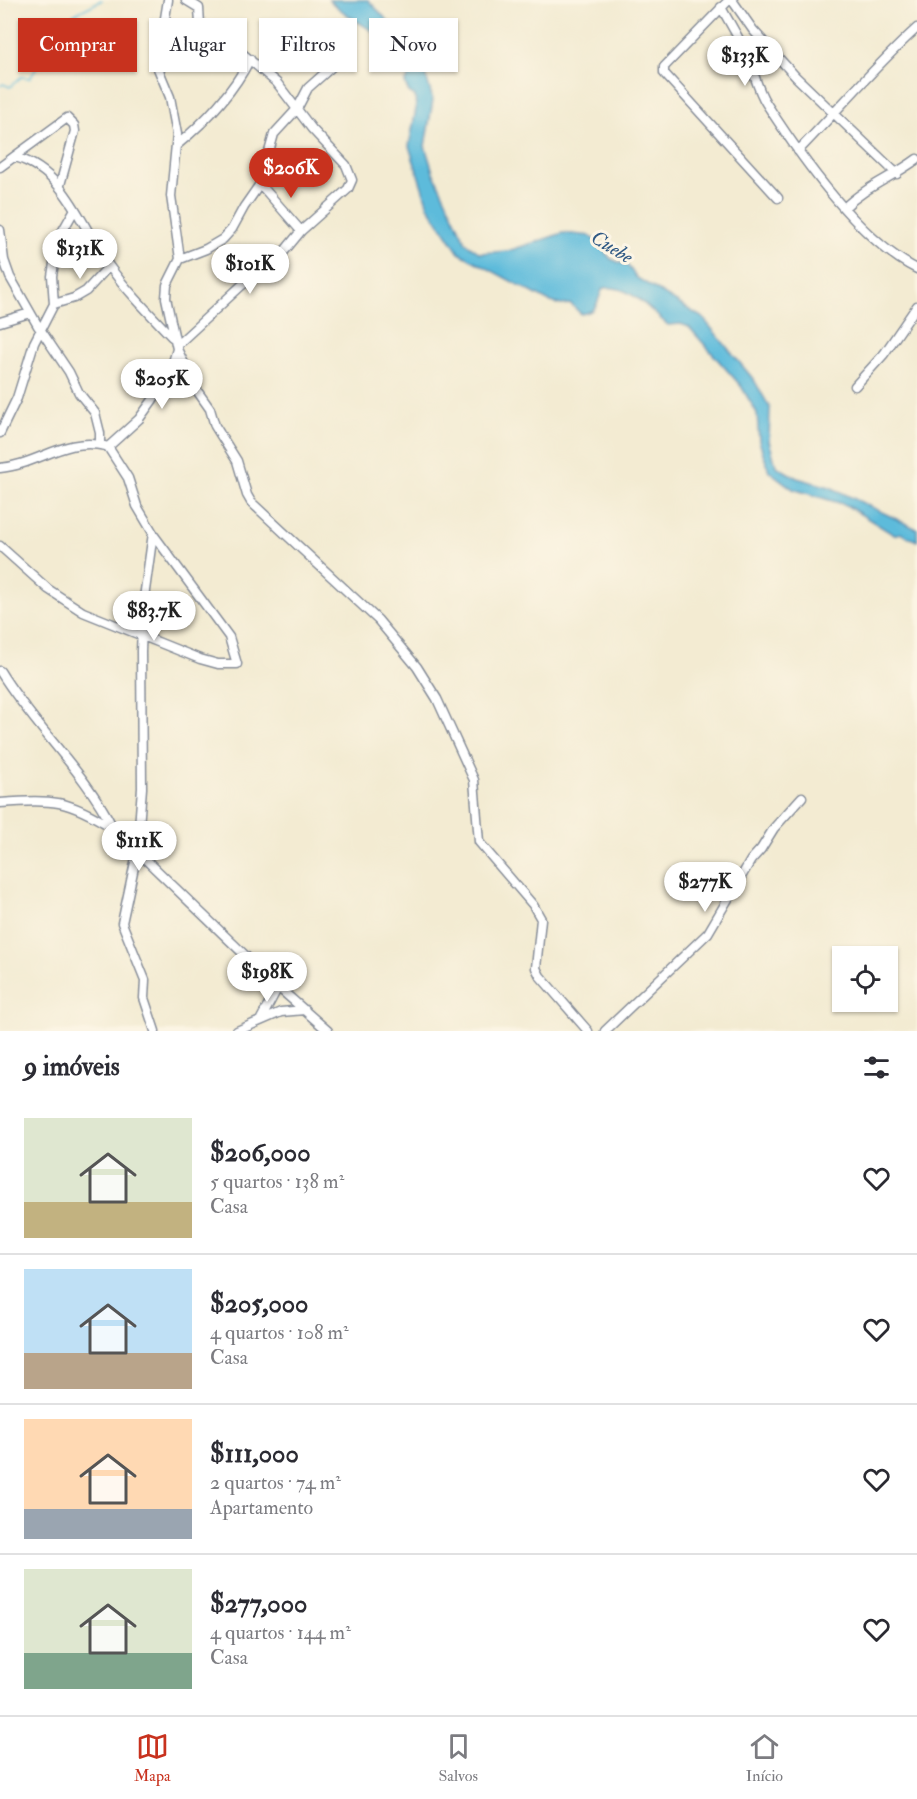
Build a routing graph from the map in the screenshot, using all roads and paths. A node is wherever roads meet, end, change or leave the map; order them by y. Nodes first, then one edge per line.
1 (168, 0) edge
2 (186, 0) edge
3 (730, 0) edge
4 (721, 7) junction
5 (917, 28) edge
6 (250, 59) junction
7 (326, 72) edge
8 (297, 109) junction
9 (834, 114) junction
10 (177, 145) junction
11 (26, 149) junction
12 (798, 151) junction
13 (15, 157) junction
14 (917, 159) edge
15 (27, 161) junction
16 (0, 167) edge
17 (897, 174) junction
18 (260, 184) junction
19 (60, 185) junction
20 (778, 198) dead end
21 (844, 208) junction
22 (75, 209) junction
23 (0, 230) edge
24 (301, 231) junction
25 (180, 260) junction
26 (109, 266) junction
27 (917, 269) edge
28 (54, 304) junction
29 (917, 306) edge
30 (30, 313) junction
31 (0, 322) edge
32 (41, 330) junction
33 (176, 344) junction
34 (855, 386) dead end
35 (0, 434) edge
36 (104, 446) junction
37 (0, 468) edge
38 (153, 533) junction
39 (0, 546) edge
40 (141, 636) junction
41 (0, 671) edge
42 (802, 797) dead end
43 (0, 803) edge
44 (113, 828) junction
45 (137, 853) junction
46 (278, 987) junction
47 (305, 1010) junction
48 (261, 1019) junction
49 (155, 1031) edge
50 (237, 1031) edge
51 (328, 1031) edge
52 (588, 1031) edge
53 (605, 1031) edge

1 - 10 street
2 - 6 street
3 - 4 street
3 - 9 street
4 - 12 street
4 - 20 street
5 - 9 street
6 - 8 street
6 - 10 street
7 - 8 street
8 - 18 street
8 - 24 street
9 - 12 street
9 - 17 street
10 - 25 street
11 - 13 street
11 - 15 street
11 - 19 street
12 - 21 street
13 - 15 street
13 - 16 street
14 - 17 street
15 - 19 street
17 - 21 street
18 - 24 street
18 - 25 street
19 - 22 street
21 - 27 street
22 - 26 street
22 - 28 street
23 - 30 street
24 - 33 street
25 - 33 street
26 - 28 street
26 - 33 street
28 - 32 street
29 - 34 street
30 - 31 street
30 - 32 street
32 - 35 street
32 - 36 street
33 - 36 street
33 - 52 street
36 - 37 street
36 - 38 street
38 - 40 street
38 - 40 street
39 - 40 street
40 - 45 street
41 - 44 street
42 - 53 street
43 - 44 street
44 - 45 street
45 - 46 street
45 - 49 street
46 - 47 street
46 - 48 street
47 - 48 street
47 - 51 street
48 - 50 street

